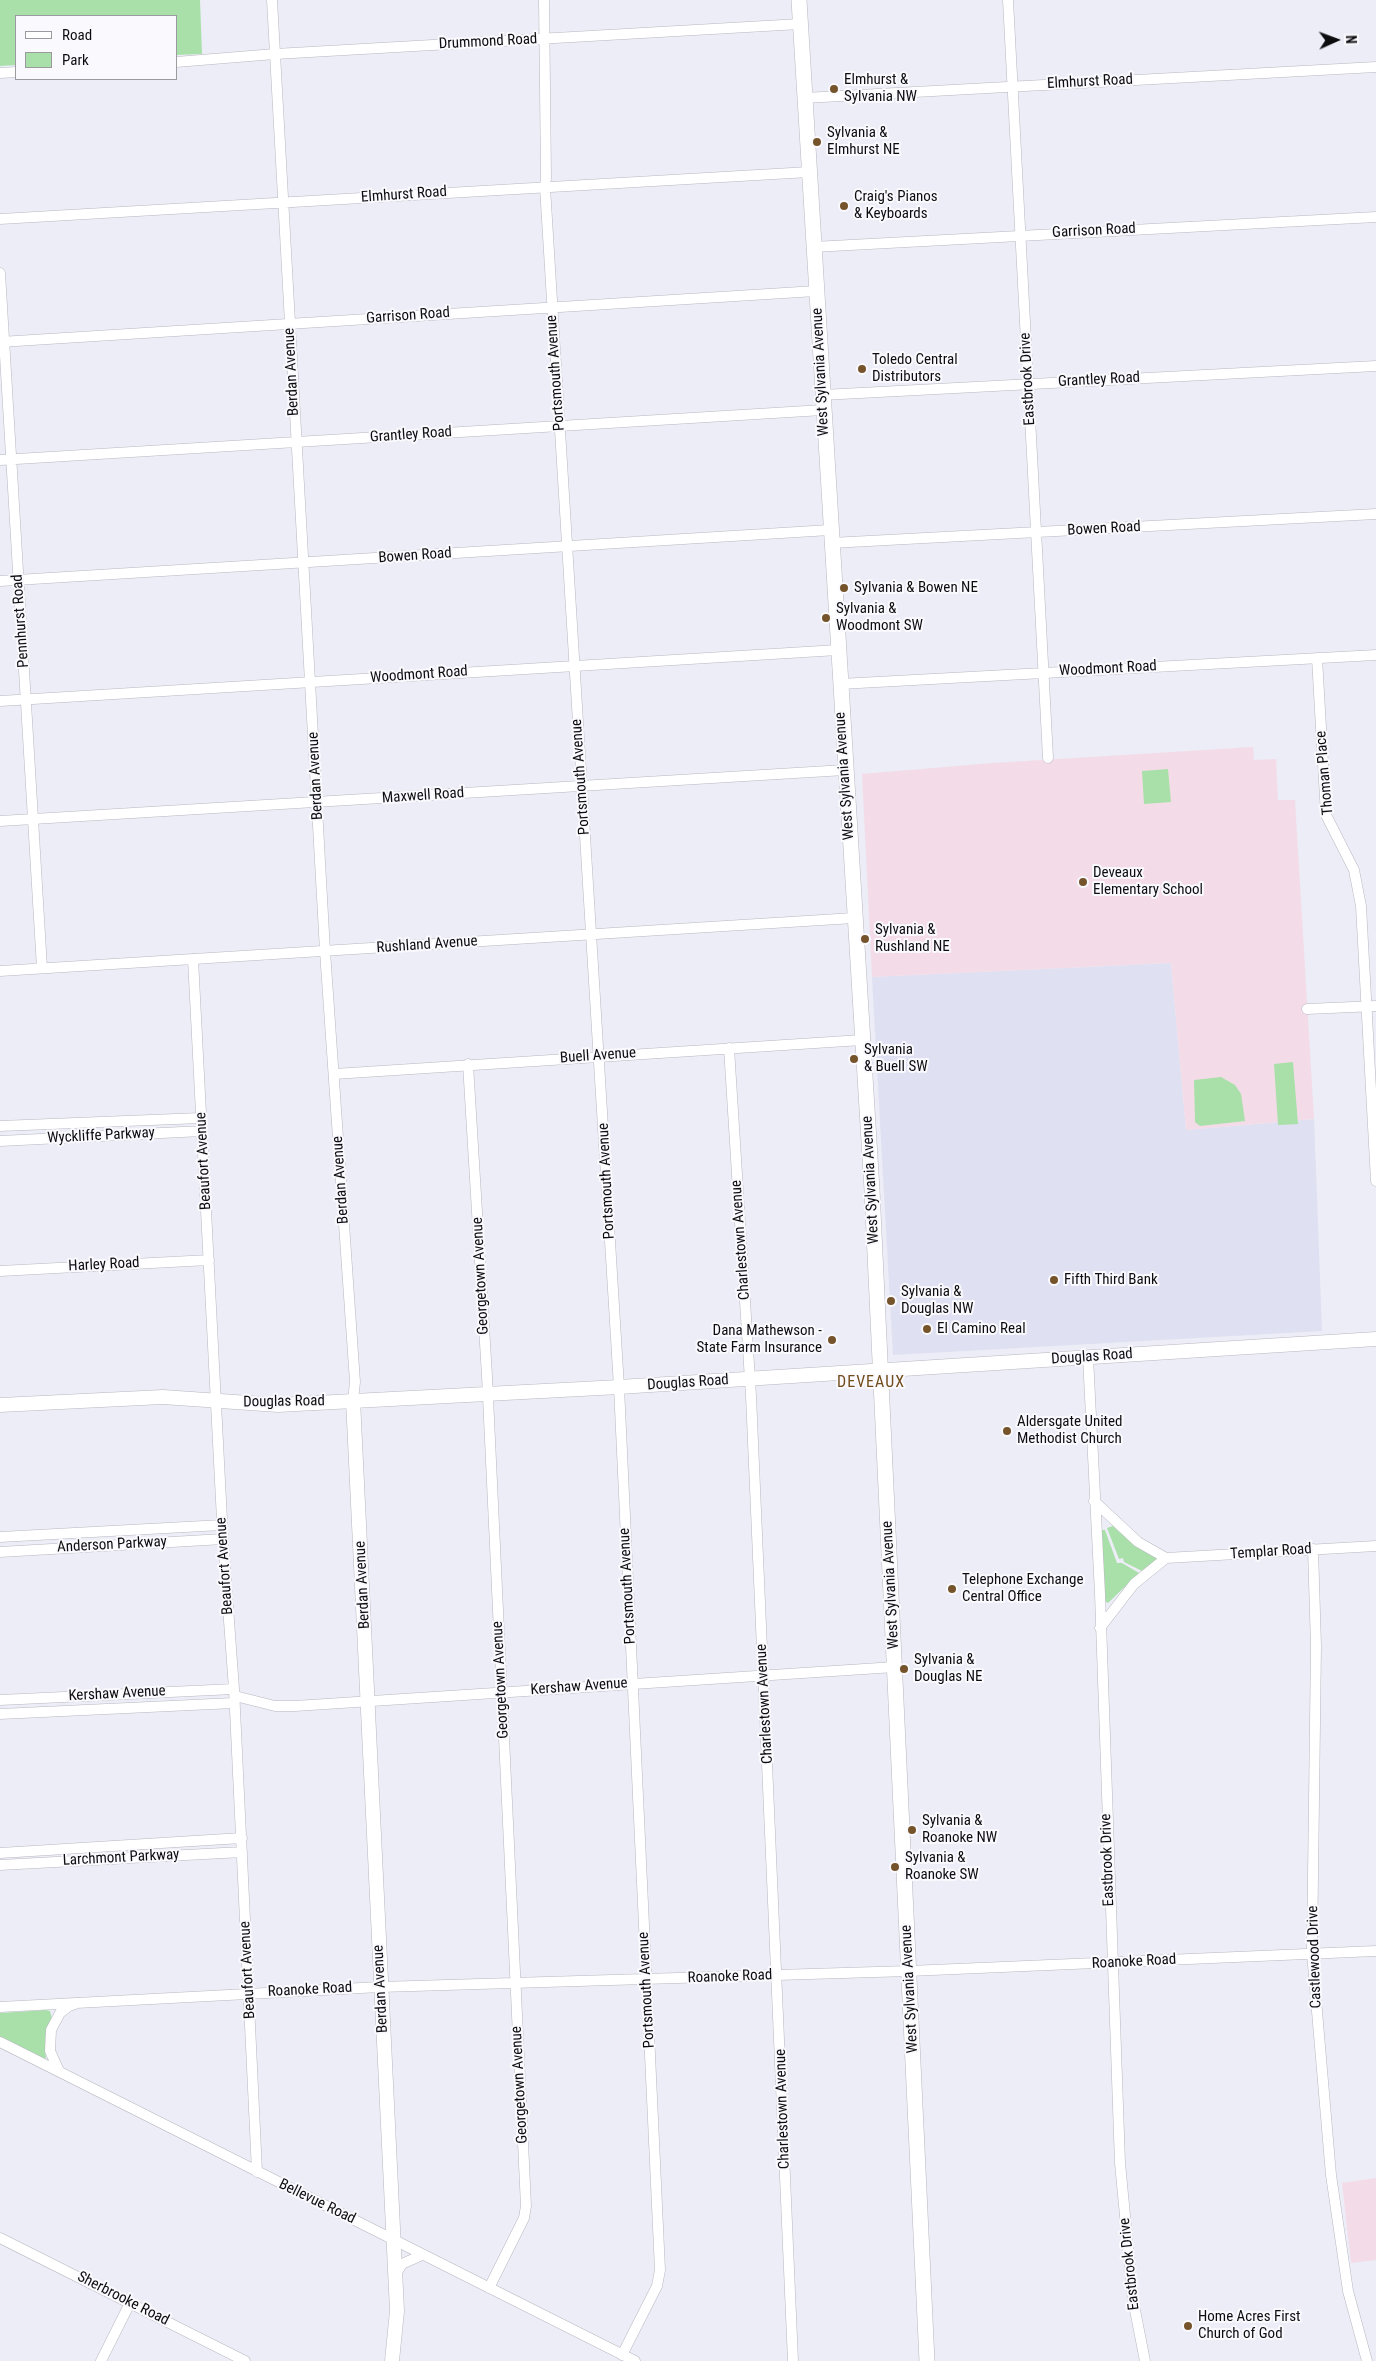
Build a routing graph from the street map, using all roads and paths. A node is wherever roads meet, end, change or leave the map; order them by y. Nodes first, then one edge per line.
1 (272, 0) edge
2 (544, 0) edge
3 (798, 0) edge
4 (1008, 0) edge
5 (800, 24) junction
6 (544, 38) junction
7 (274, 54) junction
8 (178, 62) edge
9 (1376, 67) edge
10 (15, 72) edge
11 (0, 73) edge
12 (1013, 86) junction
13 (804, 98) junction
14 (809, 172) junction
15 (545, 187) junction
16 (282, 203) junction
17 (1376, 216) edge
18 (0, 219) edge
19 (1020, 236) junction
20 (813, 247) junction
21 (0, 274) edge
22 (816, 291) junction
23 (552, 307) junction
24 (290, 324) junction
25 (2, 341) edge
26 (1376, 366) edge
27 (1028, 384) junction
28 (822, 403) junction
29 (560, 426) junction
30 (295, 443) junction
31 (0, 460) edge
32 (12, 460) junction
33 (1376, 514) edge
34 (1036, 532) junction
35 (831, 536) junction
36 (568, 546) junction
37 (304, 563) junction
38 (18, 580) junction
39 (0, 581) edge
40 (838, 650) junction
41 (1376, 656) edge
42 (1317, 658) junction
43 (574, 666) junction
44 (1044, 673) junction
45 (310, 682) junction
46 (840, 684) junction
47 (26, 700) junction
48 (0, 701) edge
49 (1048, 758) dead end
50 (845, 770) junction
51 (582, 786) junction
52 (317, 802) junction
53 (33, 819) junction
54 (0, 821) edge
55 (854, 918) junction
56 (591, 934) junction
57 (325, 951) junction
58 (193, 959) junction
59 (42, 968) junction
60 (0, 971) edge
61 (1371, 1006) edge
62 (1307, 1009) dead end
63 (862, 1040) junction
64 (729, 1048) junction
65 (599, 1056) junction
66 (468, 1064) junction
67 (334, 1074) junction
68 (201, 1118) junction
69 (0, 1126) edge
70 (202, 1131) junction
71 (0, 1140) edge
72 (1376, 1181) edge
73 (209, 1260) junction
74 (0, 1271) edge
75 (1376, 1339) edge
76 (1088, 1357) junction
77 (880, 1370) junction
78 (750, 1378) junction
79 (619, 1387) junction
80 (488, 1393) junction
81 (353, 1400) junction
82 (217, 1401) junction
83 (0, 1405) edge
84 (1094, 1500) junction
85 (222, 1525) junction
86 (0, 1537) edge
87 (223, 1539) junction
88 (1376, 1546) edge
89 (1313, 1549) junction
90 (0, 1552) edge
91 (1166, 1558) junction
92 (1100, 1628) junction
93 (895, 1667) junction
94 (763, 1676) junction
95 (632, 1683) junction
96 (502, 1692) junction
97 (235, 1696) junction
98 (0, 1700) edge
99 (368, 1701) junction
100 (0, 1714) edge
101 (242, 1838) junction
102 (0, 1852) edge
103 (242, 1852) junction
104 (0, 1865) edge
105 (1376, 1951) edge
106 (1312, 1953) junction
107 (1112, 1963) junction
108 (909, 1971) junction
109 (777, 1976) junction
110 (646, 1979) junction
111 (516, 1983) junction
112 (380, 1987) junction
113 (249, 1993) junction
114 (83, 2002) junction
115 (0, 2007) edge
116 (0, 2042) edge
117 (60, 2072) junction
118 (258, 2172) junction
119 (0, 2238) edge
120 (394, 2240) junction
121 (422, 2255) junction
122 (395, 2275) junction
123 (489, 2288) junction
124 (130, 2303) junction
125 (622, 2355) junction
126 (101, 2361) edge
127 (245, 2361) edge
128 (392, 2361) edge
129 (635, 2361) edge
130 (793, 2361) edge
131 (927, 2361) edge
132 (1145, 2361) edge
133 (1368, 2361) edge

1 - 7 street, Berdan Avenue
2 - 6 street, Portsmouth Avenue
3 - 5 main road, West Sylvania Avenue
4 - 12 street, Eastbrook Drive
5 - 6 street, Drummond Road
5 - 13 main road, West Sylvania Avenue
6 - 7 street, Drummond Road
6 - 15 street, Portsmouth Avenue
7 - 8 street, Drummond Road
7 - 16 street, Berdan Avenue
9 - 12 street, Elmhurst Road
10 - 11 street
12 - 13 street, Elmhurst Road
12 - 19 street, Eastbrook Drive
13 - 14 main road, West Sylvania Avenue
14 - 15 street, Elmhurst Road
14 - 20 main road, West Sylvania Avenue
15 - 16 street, Elmhurst Road
15 - 23 street, Portsmouth Avenue
16 - 18 street, Elmhurst Road
16 - 24 street, Berdan Avenue
17 - 19 street, Garrison Road
19 - 20 street, Garrison Road
19 - 27 street, Eastbrook Drive
20 - 22 main road, West Sylvania Avenue
21 - 25 street, Pennhurst Road
22 - 23 street, Garrison Road
22 - 28 main road, West Sylvania Avenue
23 - 24 street, Garrison Road
23 - 29 street, Portsmouth Avenue
24 - 25 street, Garrison Road
24 - 30 street, Berdan Avenue
25 - 32 street, Pennhurst Road
26 - 27 street, Grantley Road
27 - 28 street, Grantley Road
27 - 34 street, Eastbrook Drive
28 - 29 street, Grantley Road
28 - 35 main road, West Sylvania Avenue
29 - 30 street, Grantley Road
29 - 36 street, Portsmouth Avenue
30 - 32 street, Grantley Road
30 - 37 street, Berdan Avenue
31 - 32 street, Grantley Road
32 - 38 street, Pennhurst Road
33 - 34 street, Bowen Road
34 - 35 street, Bowen Road
34 - 44 street, Eastbrook Drive
35 - 36 street, Bowen Road
35 - 40 main road, West Sylvania Avenue
36 - 37 street, Bowen Road
36 - 43 street, Portsmouth Avenue
37 - 38 street, Bowen Road
37 - 45 street, Berdan Avenue
38 - 39 street, Bowen Road
38 - 47 street, Pennhurst Road
40 - 43 street, Woodmont Road
40 - 46 main road, West Sylvania Avenue
41 - 42 street, Woodmont Road
42 - 44 street, Woodmont Road
42 - 61 street, Thoman Place
43 - 45 street, Woodmont Road
43 - 51 street, Portsmouth Avenue
44 - 46 street, Woodmont Road
44 - 49 street, Eastbrook Drive
45 - 47 street, Woodmont Road
45 - 52 street, Berdan Avenue
46 - 50 main road, West Sylvania Avenue
47 - 48 street, Woodmont Road
47 - 53 street, Pennhurst Road
50 - 51 street, Maxwell Road
50 - 55 main road, West Sylvania Avenue
51 - 52 street, Maxwell Road
51 - 56 street, Portsmouth Avenue
52 - 53 street, Maxwell Road
52 - 57 street, Berdan Avenue
53 - 54 street, Maxwell Road
53 - 59 street, Pennhurst Road
55 - 56 street, Rushland Avenue
55 - 63 main road, West Sylvania Avenue
56 - 57 street, Rushland Avenue
56 - 65 street, Portsmouth Avenue
57 - 58 street, Rushland Avenue
57 - 67 street, Berdan Avenue
58 - 59 street, Rushland Avenue
58 - 68 street, Beaufort Avenue
59 - 60 street, Rushland Avenue
61 - 62 street
61 - 72 street, Thoman Place
63 - 64 street, Buell Avenue
63 - 77 main road, West Sylvania Avenue
64 - 65 street, Buell Avenue
64 - 78 street, Charlestown Avenue
65 - 66 street, Buell Avenue
65 - 79 street, Portsmouth Avenue
66 - 67 street, Buell Avenue
66 - 80 street, Georgetown Avenue
67 - 81 street, Berdan Avenue
68 - 69 street, Wyckliffe Parkway
68 - 70 street, Beaufort Avenue
70 - 71 street, Wyckliffe Parkway
70 - 73 street, Beaufort Avenue
73 - 74 street, Harley Road
73 - 82 street, Beaufort Avenue
75 - 76 street, Douglas Road
76 - 77 street, Douglas Road
76 - 84 street, Eastbrook Drive
77 - 78 street, Douglas Road
77 - 93 main road, West Sylvania Avenue
78 - 79 street, Douglas Road
78 - 94 street, Charlestown Avenue
79 - 80 street, Douglas Road
79 - 95 street, Portsmouth Avenue
80 - 81 street, Douglas Road
80 - 96 street, Georgetown Avenue
81 - 82 street, Douglas Road
81 - 99 street, Berdan Avenue
82 - 83 street, Douglas Road
82 - 85 street, Beaufort Avenue
84 - 91 street
84 - 92 street, Eastbrook Drive
85 - 86 street, Anderson Parkway
85 - 87 street, Beaufort Avenue
87 - 90 street, Anderson Parkway
87 - 97 street, Beaufort Avenue
88 - 89 street, Templar Road
89 - 91 street, Templar Road
89 - 106 street, Castlewood Drive
91 - 92 street
92 - 107 street, Eastbrook Drive
93 - 94 street, Kershaw Avenue
93 - 108 main road, West Sylvania Avenue
94 - 95 street, Kershaw Avenue
94 - 109 street, Charlestown Avenue
95 - 96 street, Kershaw Avenue
95 - 110 street, Portsmouth Avenue
96 - 99 street, Kershaw Avenue
96 - 111 street, Georgetown Avenue
97 - 98 street, Kershaw Avenue
97 - 99 street, Kershaw Avenue
97 - 100 street, Kershaw Avenue
97 - 101 street, Beaufort Avenue
99 - 112 street, Berdan Avenue
101 - 102 street, Larchmont Parkway
101 - 103 street, Beaufort Avenue
103 - 104 street, Larchmont Parkway
103 - 113 street, Beaufort Avenue
105 - 106 street, Roanoke Road
106 - 107 street, Roanoke Road
106 - 133 street, Castlewood Drive
107 - 108 street, Roanoke Road
107 - 132 street, Eastbrook Drive
108 - 109 street, Roanoke Road
108 - 131 main road, West Sylvania Avenue
109 - 110 street, Roanoke Road
109 - 130 street, Charlestown Avenue
110 - 111 street, Roanoke Road
110 - 125 street, Portsmouth Avenue
111 - 112 street, Roanoke Road
111 - 123 street, Georgetown Avenue
112 - 113 street, Roanoke Road
112 - 120 street, Berdan Avenue
113 - 114 street, Roanoke Road
113 - 118 street, Beaufort Avenue
114 - 115 street, Roanoke Road
114 - 117 street, Roanoke Road
116 - 117 street, Bellevue Road
117 - 118 street, Bellevue Road
118 - 120 street, Bellevue Road
119 - 124 street, Sherbrooke Road
120 - 121 street, Bellevue Road
120 - 122 street, Berdan Avenue
121 - 122 street
121 - 123 street, Bellevue Road
122 - 128 street, Berdan Avenue
123 - 125 street, Bellevue Road
124 - 126 street
124 - 127 street, Sherbrooke Road
125 - 129 street, Bellevue Road

